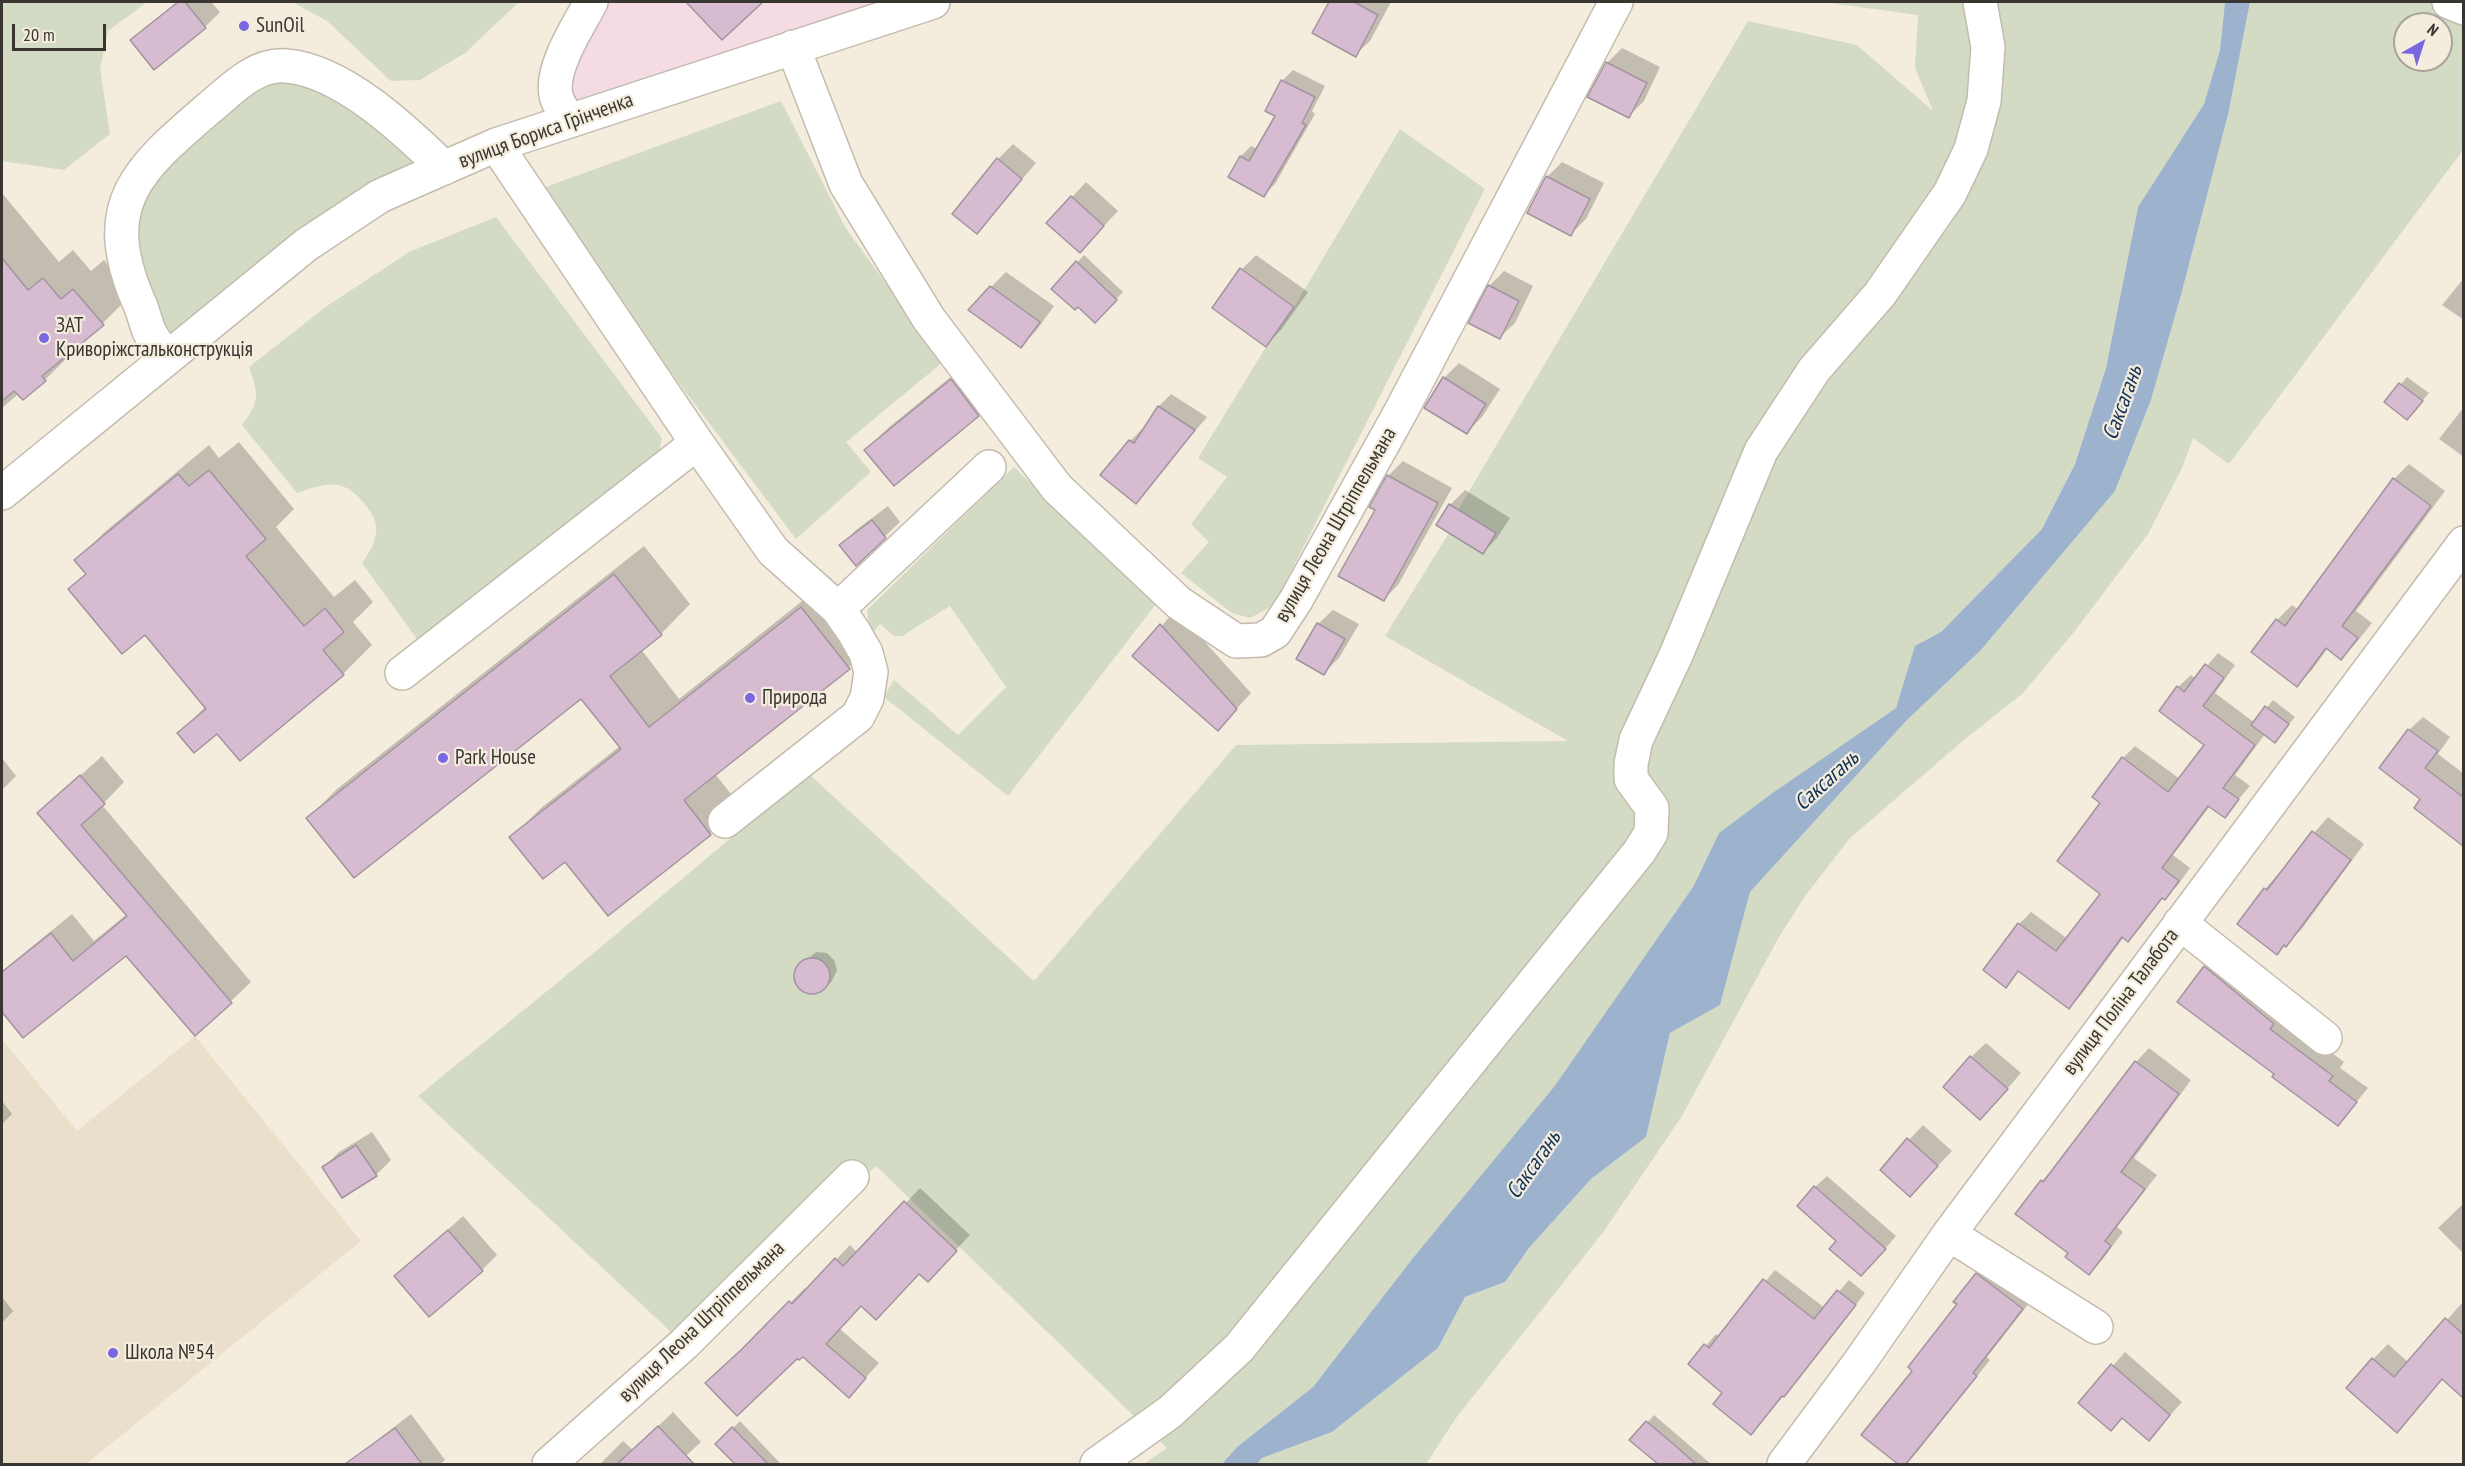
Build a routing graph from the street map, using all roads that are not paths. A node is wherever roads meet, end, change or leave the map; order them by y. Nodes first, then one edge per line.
1 (591, 2) edge
2 (933, 2) edge
3 (1616, 2) edge
4 (1980, 2) edge
5 (2449, 2) edge
6 (2463, 8) edge
7 (793, 47) junction
8 (569, 121) junction
9 (496, 144) junction
10 (444, 168) junction
11 (166, 357) junction
12 (697, 444) junction
13 (989, 467) dead end
14 (2, 493) edge
15 (2463, 543) edge
16 (838, 609) junction
17 (402, 673) dead end
18 (725, 821) dead end
19 (2180, 923) junction
20 (2325, 1038) dead end
21 (852, 1177) dead end
22 (1949, 1234) junction
23 (2096, 1327) dead end
24 (549, 1464) edge
25 (1097, 1464) edge
26 (1784, 1464) edge

1 - 8 street
2 - 7 street, вулиця Бориса Грінченка
3 - 7 street, вулиця Леона Штріппельмана
4 - 25 street
5 - 6 street
7 - 8 street, вулиця Бориса Грінченка
8 - 9 street, вулиця Бориса Грінченка
9 - 10 street, вулиця Бориса Грінченка
9 - 12 street
10 - 11 street, вулиця Бориса Грінченка
10 - 11 street
11 - 14 street, вулиця Бориса Грінченка
12 - 16 street
12 - 17 street
13 - 16 street
15 - 19 street, вулиця Поліна Талабота
16 - 18 street
19 - 20 street
19 - 22 street, вулиця Поліна Талабота
21 - 24 street, вулиця Леона Штріппельмана
22 - 23 street
22 - 26 street, вулиця Поліна Талабота

